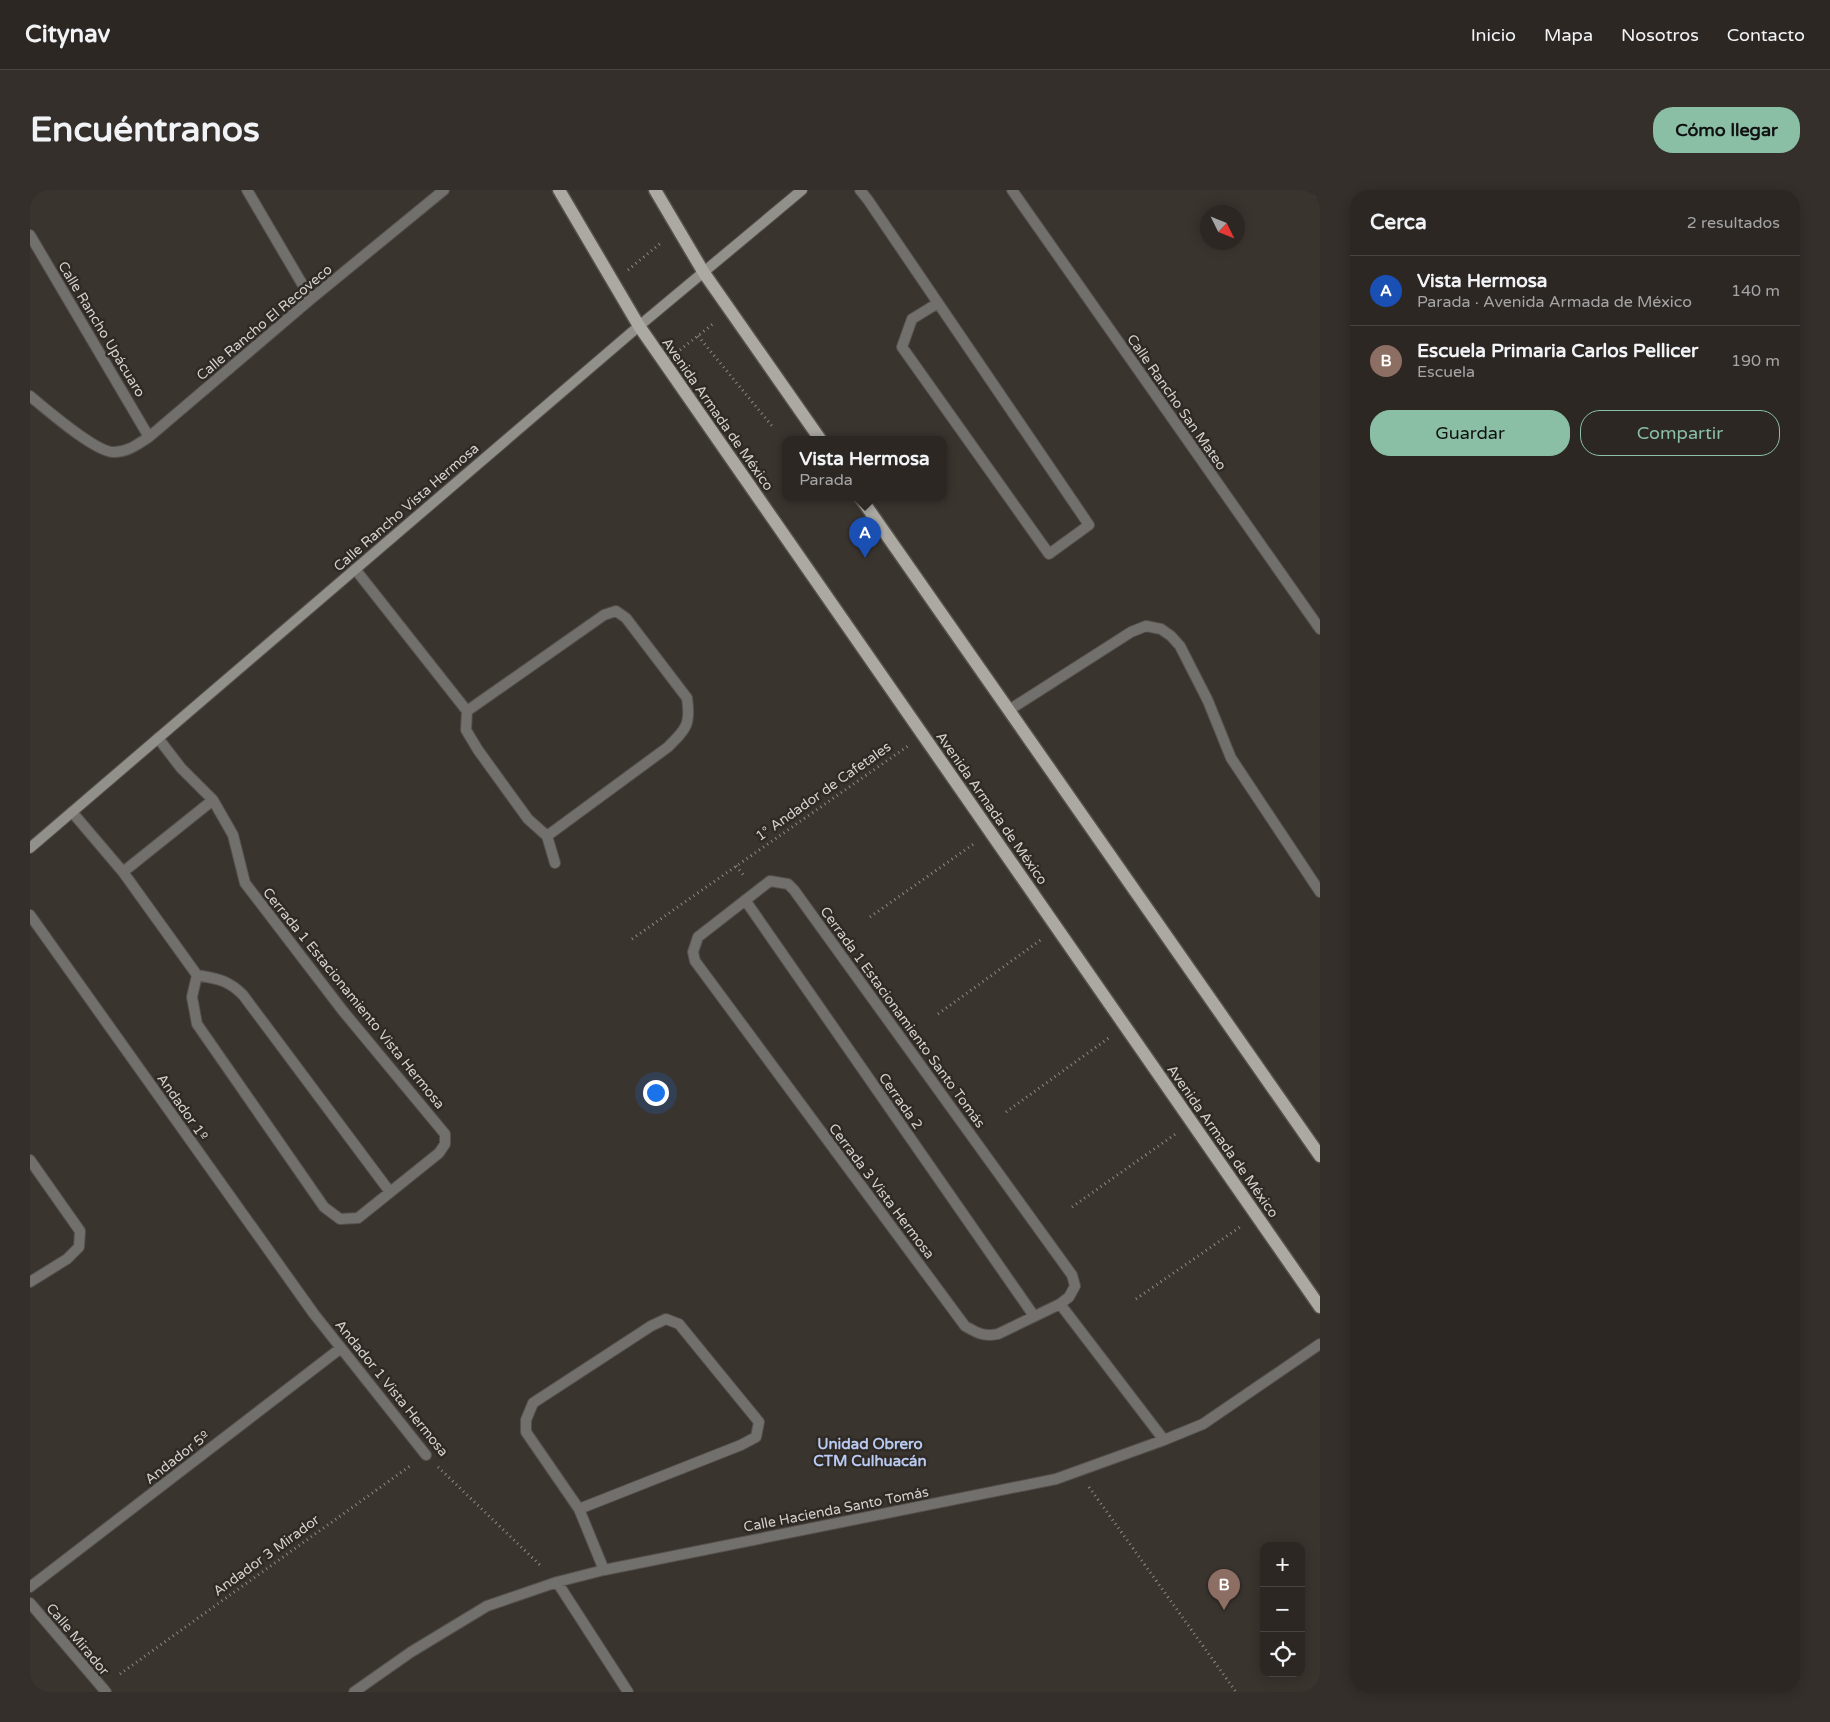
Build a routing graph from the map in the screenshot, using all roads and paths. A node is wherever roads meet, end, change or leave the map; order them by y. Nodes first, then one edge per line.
1 (247, 190) edge
2 (444, 190) edge
3 (559, 190) edge
4 (655, 190) edge
5 (802, 190) edge
6 (860, 190) edge
7 (1012, 190) edge
8 (1317, 190) edge
9 (1320, 194) edge
10 (678, 229) junction
11 (30, 235) edge
12 (704, 273) junction
13 (613, 283) junction
14 (311, 300) junction
15 (938, 303) junction
16 (730, 310) junction
17 (639, 326) junction
18 (698, 336) junction
19 (664, 362) junction
20 (30, 396) edge
21 (772, 426) dead end
22 (818, 436) edge
23 (149, 437) junction
24 (863, 501) edge
25 (355, 570) junction
26 (1320, 629) edge
27 (1009, 710) junction
28 (467, 711) junction
29 (923, 735) junction
30 (158, 738) junction
31 (214, 800) junction
32 (72, 812) junction
33 (990, 833) junction
34 (547, 836) junction
35 (30, 848) edge
36 (555, 863) dead end
37 (123, 872) junction
38 (1320, 892) edge
39 (745, 900) junction
40 (30, 915) edge
41 (870, 917) dead end
42 (1056, 928) junction
43 (632, 939) dead end
44 (695, 961) joint
45 (197, 975) junction
46 (938, 1014) dead end
47 (1125, 1026) junction
48 (1006, 1112) dead end
49 (1192, 1122) junction
50 (1320, 1156) edge
51 (30, 1160) edge
52 (390, 1192) junction
53 (1072, 1207) dead end
54 (1257, 1215) junction
55 (1072, 1275) joint
56 (30, 1282) edge
57 (1136, 1299) dead end
58 (1060, 1304) junction
59 (1320, 1307) edge
60 (314, 1314) joint
61 (1034, 1316) junction
62 (1320, 1344) edge
63 (341, 1348) junction
64 (1164, 1440) junction
65 (426, 1455) junction
66 (1078, 1471) junction
67 (579, 1509) junction
68 (604, 1570) junction
69 (557, 1582) junction
70 (30, 1587) edge
71 (30, 1603) edge
72 (120, 1674) dead end
73 (106, 1692) edge
74 (354, 1692) edge
75 (628, 1692) edge
76 (1236, 1692) edge

1 - 14 street
2 - 14 street, Calle Rancho El Recoveco
3 - 13 main road, Avenida Armada de México
4 - 10 main road
5 - 12 street, Calle Rancho Vista Hermosa
6 - 15 street
7 - 26 street, Calle Rancho San Mateo
8 - 9 street
10 - 12 main road
10 - 13 path
11 - 23 street, Calle Rancho Upácuaro
12 - 16 main road
12 - 17 street, Calle Rancho Vista Hermosa
13 - 17 main road, Avenida Armada de México
14 - 23 street, Calle Rancho El Recoveco
15 - 15 street
16 - 18 path
16 - 22 main road
17 - 19 main road, Avenida Armada de México
17 - 25 street, Calle Rancho Vista Hermosa
18 - 19 path
18 - 21 path
19 - 29 main road, Avenida Armada de México
20 - 23 street, Calle Rancho El Recoveco
24 - 27 main road
25 - 28 street
25 - 30 street, Calle Rancho Vista Hermosa
27 - 38 street
27 - 50 main road
28 - 34 street
28 - 34 street
29 - 33 main road, Avenida Armada de México
29 - 43 path, 1° Andador de Cafetales
30 - 31 street, Cerrada 1 Estacionamiento Vista Hermosa
30 - 32 street, Calle Rancho Vista Hermosa
31 - 37 street
31 - 52 street, Cerrada 1 Estacionamiento Vista Hermosa
32 - 35 street, Calle Rancho Vista Hermosa
32 - 37 street
33 - 41 path
33 - 42 main road, Avenida Armada de México
34 - 36 street
37 - 45 street
39 - 44 street, Cerrada 1 Estacionamiento Santo Tomás
39 - 55 street, Cerrada 1 Estacionamiento Santo Tomás
39 - 61 street, Cerrada 2
40 - 60 street, Andador 1º
42 - 46 path
42 - 47 main road, Avenida Armada de México
44 - 61 street, Cerrada 3 Vista Hermosa
45 - 52 street
45 - 52 street, Cerrada 1 Estacionamiento Vista Hermosa
47 - 48 path
47 - 49 main road, Avenida Armada de México
49 - 53 path
49 - 54 main road, Avenida Armada de México
51 - 56 street
54 - 57 path
54 - 59 main road, Avenida Armada de México
55 - 58 street, Cerrada 3 Vista Hermosa
58 - 61 street, Cerrada 3 Vista Hermosa
58 - 64 street
60 - 63 street, Andador 1 Vista Hermosa
62 - 64 street, Calle Hacienda Santo Tomás
63 - 65 street, Andador 1 Vista Hermosa
63 - 70 street, Andador 5º
64 - 66 street, Calle Hacienda Santo Tomás
65 - 69 path, Andador 1 Vista Hermosa
65 - 72 path, Andador 3 Mirador
66 - 68 street, Calle Hacienda Santo Tomás
66 - 76 path
67 - 67 street
67 - 68 street
68 - 69 street, Calle Hacienda Santo Tomás
69 - 74 street, Calle Hacienda Santo Tomás
69 - 75 street
71 - 73 street, Calle Mirador

